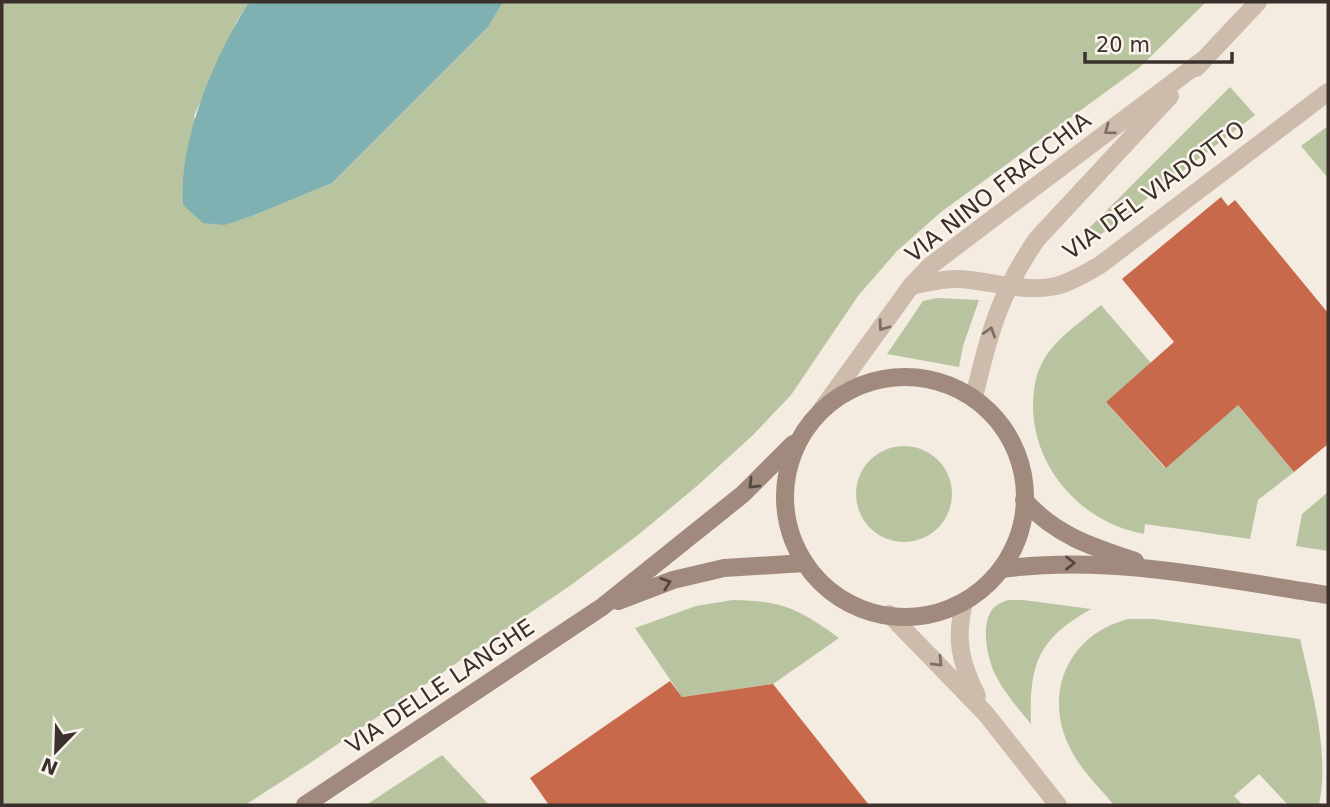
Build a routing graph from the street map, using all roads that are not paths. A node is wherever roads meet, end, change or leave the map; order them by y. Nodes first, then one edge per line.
1 (1258, 2) edge
2 (1203, 60) junction
3 (1328, 92) edge
4 (1008, 285) junction
5 (912, 286) junction
6 (974, 398) junction
7 (822, 410) junction
8 (801, 436) junction
9 (1024, 500) junction
10 (805, 563) junction
11 (1002, 569) junction
12 (1165, 571) junction
13 (1328, 595) edge
14 (964, 602) junction
15 (601, 607) junction
16 (889, 614) junction
17 (986, 714) junction
18 (305, 805) edge
19 (1058, 805) edge

1 - 2 street, VIA NINO FRACCHIA
2 - 4 street, VIA NINO FRACCHIA
2 -> 5 street, VIA NINO FRACCHIA
3 - 4 street, VIA DEL VIADOTTO
4 - 5 street, VIA DEL VIADOTTO
6 -> 4 street, VIA NINO FRACCHIA
5 -> 7 street, VIA NINO FRACCHIA
6 - 7 main road, VIA DELLE LANGHE
6 - 9 main road, VIA DELLE LANGHE
7 - 8 main road, VIA DELLE LANGHE
8 - 10 main road, VIA DELLE LANGHE
8 -> 15 main road, VIA DELLE LANGHE
9 - 11 main road, VIA DELLE LANGHE
9 - 12 main road
15 -> 10 main road, VIA DELLE LANGHE
10 - 16 main road, VIA DELLE LANGHE
11 -> 12 main road
11 - 14 main road, VIA DELLE LANGHE
12 - 13 main road
14 - 16 main road, VIA DELLE LANGHE
14 - 17 street
15 - 18 main road, VIA DELLE LANGHE
16 -> 17 street
17 - 19 street

